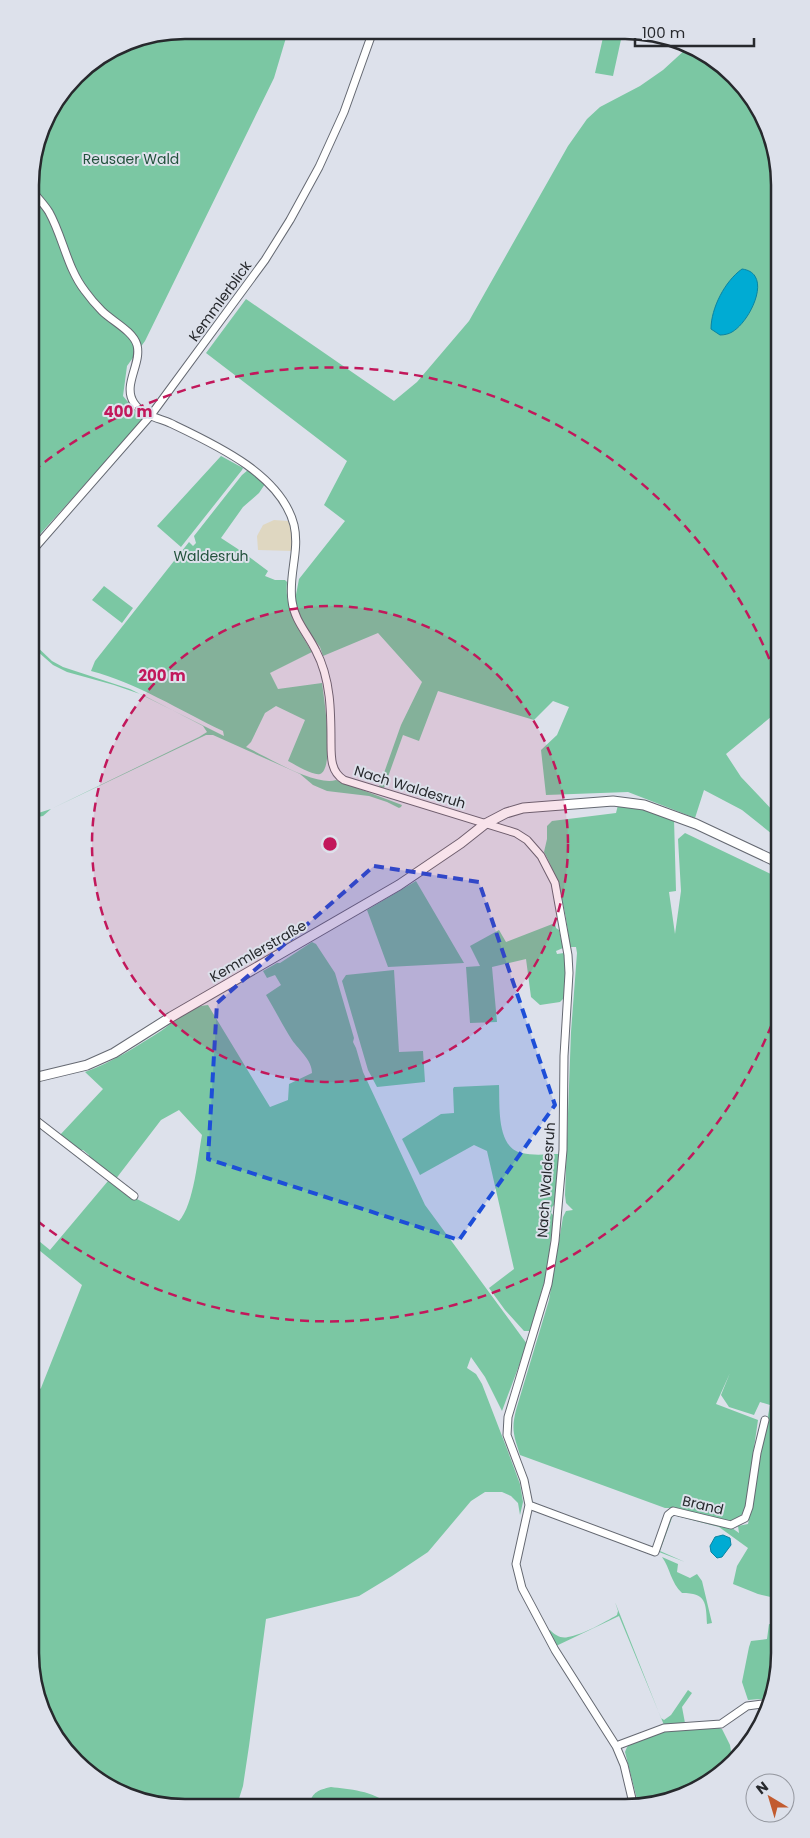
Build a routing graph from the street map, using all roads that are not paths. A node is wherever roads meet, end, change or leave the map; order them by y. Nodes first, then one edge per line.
1 (369, 39) edge
2 (39, 199) edge
3 (152, 415) junction
4 (39, 543) edge
5 (485, 824) junction
6 (771, 859) edge
7 (39, 1077) edge
8 (39, 1122) edge
9 (134, 1196) dead end
10 (765, 1420) dead end
11 (528, 1504) junction
12 (762, 1704) edge
13 (616, 1746) junction
14 (632, 1799) edge

1 - 3 street, Kemmlerblick
2 - 3 street, Nach Waldesruh
3 - 4 street, Kemmlerblick
3 - 5 street, Nach Waldesruh
5 - 6 street, Kemmlerstraße
5 - 7 street, Kemmlerstraße
5 - 11 street, Nach Waldesruh
8 - 9 street
10 - 11 street, Brand
11 - 13 street
12 - 13 street
13 - 14 street

